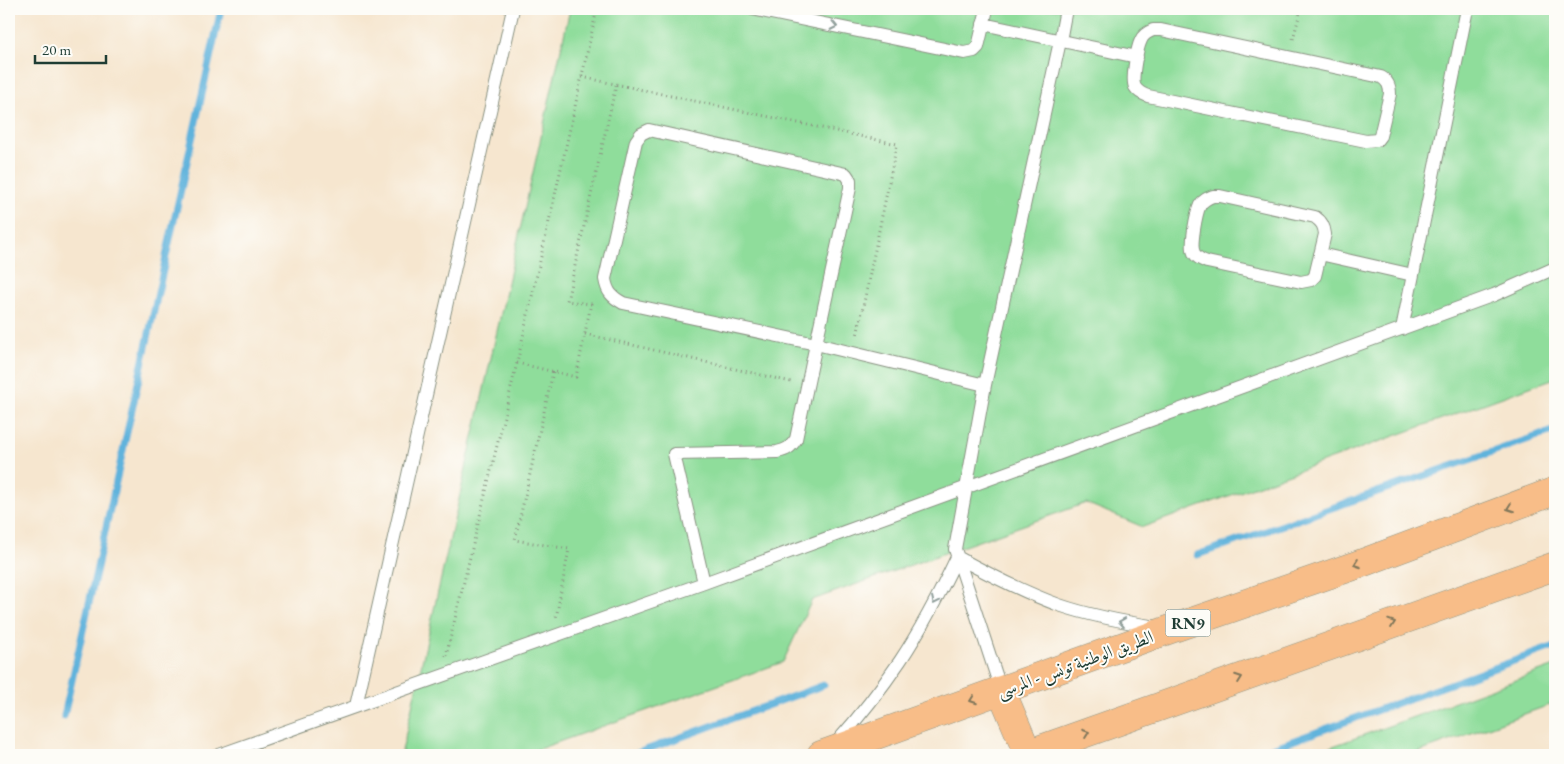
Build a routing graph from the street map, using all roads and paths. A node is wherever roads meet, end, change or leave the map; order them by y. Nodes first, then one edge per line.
1 (514, 9) edge
2 (597, 9) edge
3 (752, 9) edge
4 (987, 9) edge
5 (1066, 9) edge
6 (1301, 9) edge
7 (1467, 9) edge
8 (983, 24) junction
9 (1060, 41) junction
10 (1137, 57) junction
11 (1289, 57) junction
12 (616, 85) dead end
13 (1320, 254) junction
14 (1555, 268) edge
15 (1413, 275) junction
16 (1402, 329) junction
17 (585, 334) junction
18 (816, 344) junction
19 (517, 363) junction
20 (553, 372) junction
21 (985, 385) junction
22 (807, 386) junction
23 (966, 489) junction
24 (1555, 491) edge
25 (957, 557) junction
26 (1555, 566) edge
27 (704, 583) junction
28 (1171, 629) junction
29 (552, 638) junction
30 (441, 677) junction
31 (1002, 690) junction
32 (356, 706) junction
33 (825, 754) edge
34 (1026, 754) edge
35 (219, 755) edge

1 - 32 lane
2 - 19 path
3 -> 8 lane
4 - 8 lane
5 - 9 lane
6 - 11 path
7 - 15 lane
8 - 9 lane
9 - 10 lane
9 - 21 lane
10 - 11 lane
10 - 11 lane
12 - 17 path
13 - 13 lane
13 - 15 lane
14 - 16 lane
15 - 16 lane
16 - 23 lane
17 - 20 path
17 - 22 path
18 - 18 lane
18 - 21 lane
18 - 22 lane
19 - 20 path
19 - 30 path
20 - 29 path
21 - 23 lane
22 - 27 lane
23 - 25 lane
23 - 27 lane
24 -> 28 highway, الطريق الوطنية تونس - المرسى / RN9
28 -> 25 lane
25 - 31 lane
25 -> 33 lane
34 -> 26 highway
27 - 29 lane
28 - 31 highway, الطريق الوطنية تونس - المرسى / RN9
29 - 30 lane
30 - 32 lane
31 -> 33 highway, الطريق الوطنية تونس - المرسى / RN9
31 - 34 highway
32 - 35 lane

